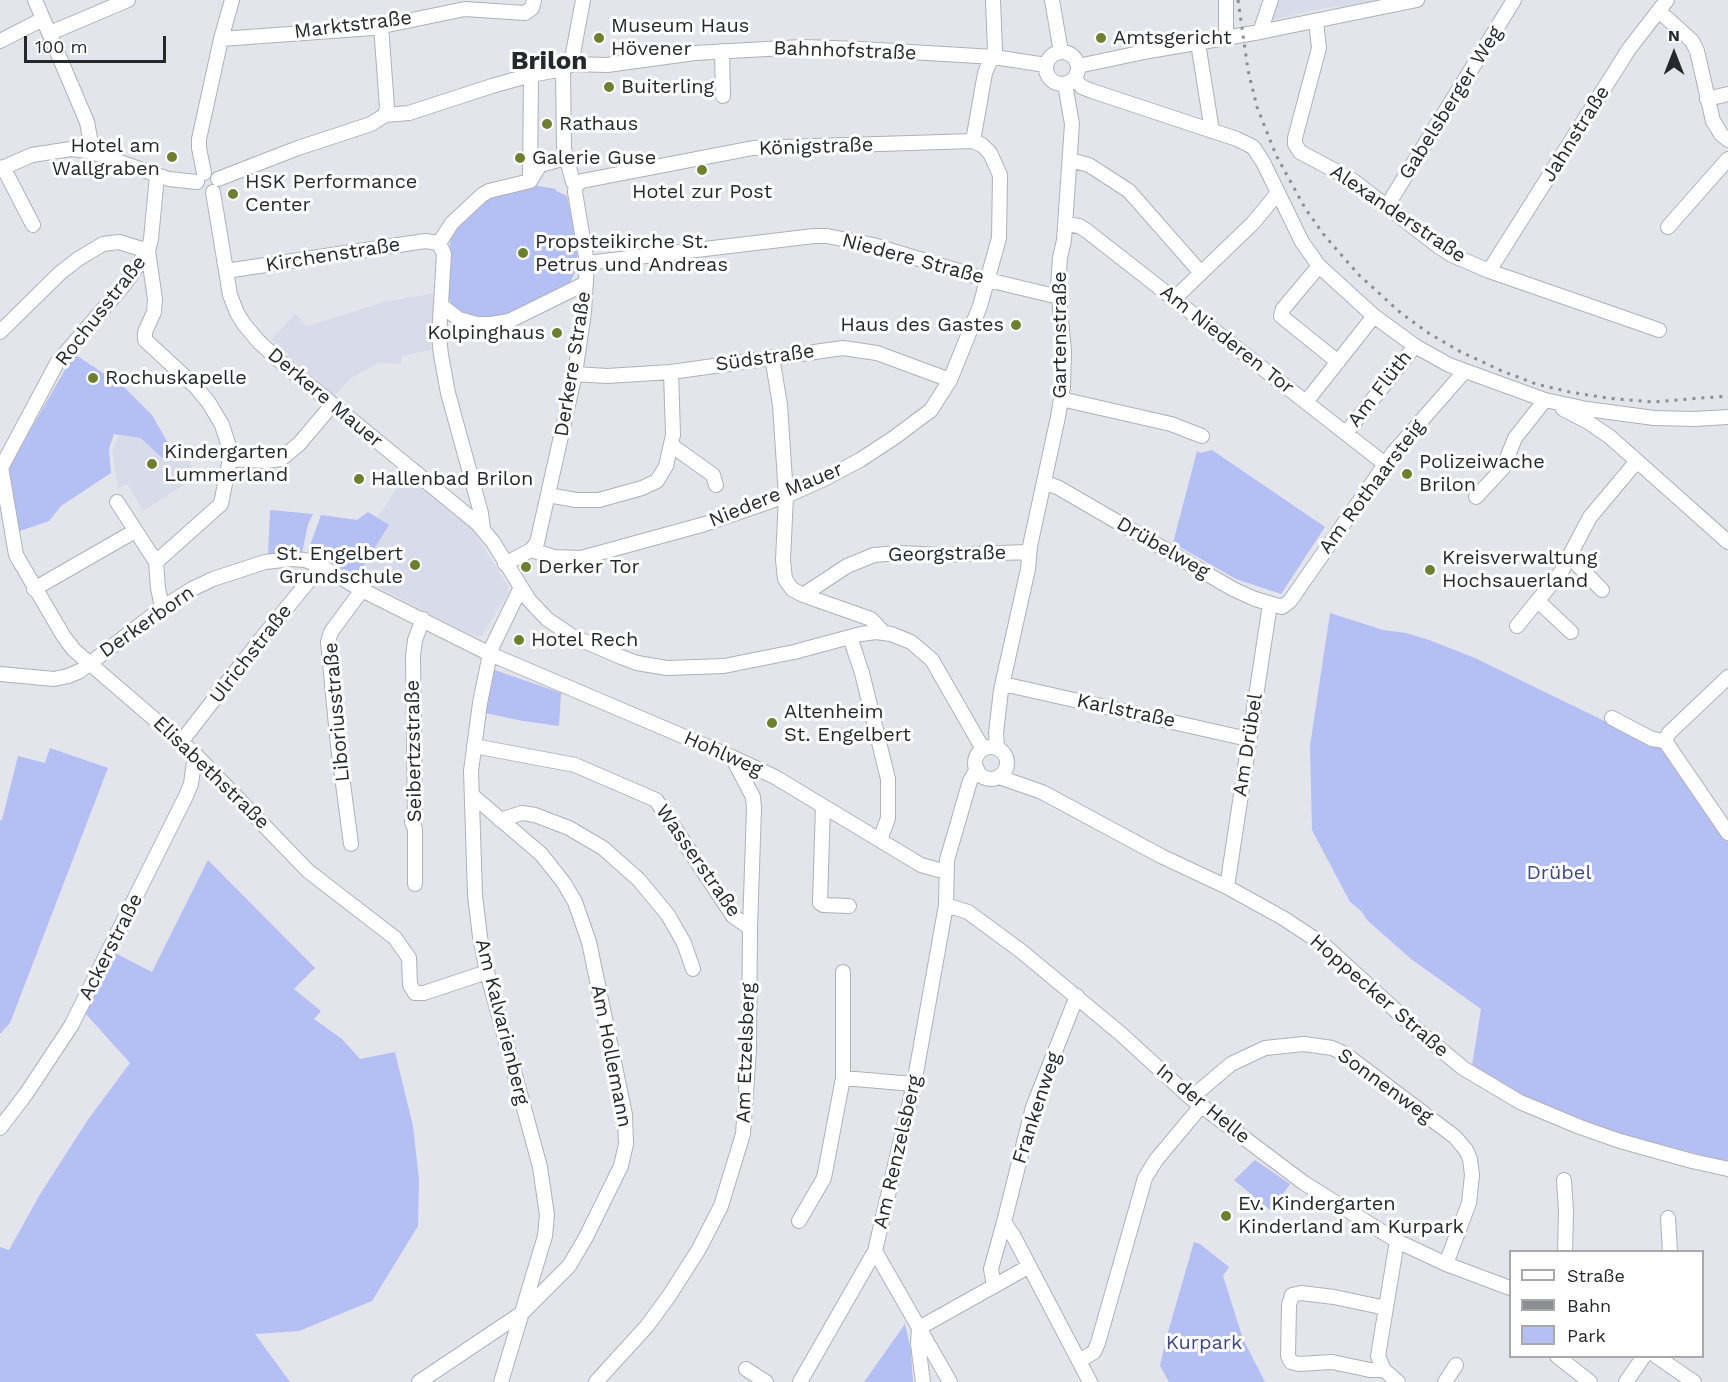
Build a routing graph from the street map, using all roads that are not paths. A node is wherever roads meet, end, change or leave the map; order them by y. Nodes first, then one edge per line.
1 (34, 0) edge
2 (128, 0) edge
3 (232, 0) edge
4 (534, 0) edge
5 (583, 0) edge
6 (993, 0) edge
7 (1052, 0) edge
8 (1226, 0) edge
9 (1271, 0) edge
10 (1417, 0) edge
11 (1514, 0) edge
12 (1667, 0) edge
13 (1370, 5) edge
14 (1660, 12) junction
15 (43, 19) junction
16 (1316, 21) junction
17 (381, 26) junction
18 (1260, 32) junction
19 (50, 33) junction
20 (1226, 38) junction
21 (221, 39) junction
22 (0, 42) edge
23 (1198, 43) junction
24 (722, 51) junction
25 (1061, 52) junction
26 (994, 57) junction
27 (1046, 65) junction
28 (567, 67) junction
29 (531, 75) junction
30 (1072, 76) junction
31 (1728, 94) edge
32 (723, 96) dead end
33 (1707, 99) junction
34 (385, 115) junction
35 (1212, 131) junction
36 (1728, 140) edge
37 (973, 141) junction
38 (88, 151) junction
39 (566, 158) junction
40 (1728, 159) edge
41 (1070, 160) junction
42 (1, 168) edge
43 (157, 176) junction
44 (201, 177) junction
45 (530, 182) junction
46 (576, 185) junction
47 (215, 186) junction
48 (1277, 194) junction
49 (1387, 207) junction
50 (1065, 224) junction
51 (33, 225) dead end
52 (1668, 227) dead end
53 (439, 243) junction
54 (147, 251) junction
55 (587, 263) junction
56 (1319, 266) junction
57 (226, 271) junction
58 (1489, 271) junction
59 (1201, 273) junction
60 (988, 280) junction
61 (586, 283) junction
62 (1059, 297) junction
63 (1175, 298) junction
64 (442, 306) junction
65 (1374, 316) junction
66 (1659, 330) dead end
67 (0, 332) edge
68 (1415, 346) junction
69 (772, 357) junction
70 (1338, 362) junction
71 (671, 372) junction
72 (1464, 372) junction
73 (575, 375) junction
74 (950, 380) junction
75 (1061, 399) junction
76 (1545, 400) junction
77 (1306, 402) junction
78 (332, 405) junction
79 (1728, 417) edge
80 (1346, 433) junction
81 (1202, 436) dead end
82 (671, 445) junction
83 (230, 459) junction
84 (1637, 461) junction
85 (1385, 464) junction
86 (1, 469) edge
87 (1044, 482) junction
88 (716, 484) dead end
89 (548, 495) junction
90 (786, 496) junction
91 (1476, 497) dead end
92 (117, 502) dead end
93 (483, 529) junction
94 (135, 531) junction
95 (1728, 542) edge
96 (531, 550) junction
97 (1029, 552) junction
98 (1570, 557) junction
99 (156, 562) junction
100 (506, 564) junction
101 (321, 566) junction
102 (520, 588) junction
103 (34, 589) junction
104 (362, 590) junction
105 (1602, 590) dead end
106 (803, 595) junction
107 (1538, 601) junction
108 (1270, 604) junction
109 (1285, 606) joint
110 (162, 608) junction
111 (423, 619) junction
112 (1517, 626) dead end
113 (883, 632) junction
114 (1571, 632) dead end
115 (850, 637) junction
116 (490, 654) junction
117 (89, 663) junction
118 (0, 674) edge
119 (1728, 677) edge
120 (1002, 687) junction
121 (1612, 718) dead end
122 (968, 723) junction
123 (990, 723) junction
124 (1248, 739) junction
125 (1665, 741) junction
126 (181, 742) junction
127 (474, 746) junction
128 (989, 748) junction
129 (195, 754) junction
130 (732, 757) junction
131 (1007, 762) junction
132 (987, 774) junction
133 (1042, 792) junction
134 (472, 796) junction
135 (823, 806) junction
136 (500, 820) junction
137 (1728, 833) edge
138 (880, 840) junction
139 (351, 844) dead end
140 (946, 872) junction
141 (416, 884) dead end
142 (1227, 887) junction
143 (946, 904) junction
144 (849, 906) dead end
145 (750, 928) junction
146 (693, 969) dead end
147 (487, 972) junction
148 (843, 972) dead end
149 (1077, 996) junction
150 (843, 1078) junction
151 (914, 1084) junction
152 (1197, 1102) junction
153 (0, 1128) edge
154 (1728, 1169) edge
155 (1564, 1180) dead end
156 (1668, 1218) dead end
157 (799, 1221) dead end
158 (1004, 1222) junction
159 (1397, 1241) junction
160 (1565, 1250) edge
161 (1670, 1250) edge
162 (875, 1251) junction
163 (1446, 1263) junction
164 (1028, 1266) junction
165 (994, 1286) junction
166 (1509, 1288) edge
167 (1386, 1308) junction
168 (522, 1313) junction
169 (919, 1328) junction
170 (1560, 1358) edge
171 (1643, 1358) edge
172 (1659, 1358) edge
173 (1079, 1361) junction
174 (1456, 1365) dead end
175 (746, 1369) dead end
176 (1384, 1370) junction
177 (419, 1382) edge
178 (501, 1382) edge
179 (596, 1382) edge
180 (766, 1382) edge
181 (800, 1382) edge
182 (923, 1382) edge
183 (950, 1382) edge
184 (1090, 1382) edge
185 (1398, 1382) edge
186 (1445, 1382) edge
187 (1590, 1382) edge
188 (1626, 1382) edge
189 (1694, 1382) edge

1 - 15 street
2 - 19 street
3 - 21 street
4 - 17 street, Marktstraße
5 - 28 street, Derkere Straße
6 - 26 street
7 - 25 street
8 - 20 street
9 - 18 street
10 - 13 street
11 - 49 street, Gabelsberger Weg
12 - 14 street, Jahnstraße
13 - 16 street
14 - 33 street
14 - 58 street, Jahnstraße
15 - 19 street
15 - 22 street
16 - 18 street
16 - 49 street, Alexanderstraße
17 - 21 street, Marktstraße
17 - 34 street
18 - 20 street
19 - 38 street
20 - 23 street
21 - 44 street
23 - 30 street
23 - 35 street
24 - 26 street, Bahnhofstraße
24 - 28 street, Bahnhofstraße
24 - 32 street
25 - 27 street
25 - 30 street
26 - 27 street, Bahnhofstraße
26 - 37 street
27 - 30 street
28 - 29 street, Bahnhofstraße
28 - 39 street, Derkere Straße
29 - 34 street, Bahnhofstraße
29 - 45 street
30 - 35 street
30 - 41 street, Gartenstraße
31 - 33 street
33 - 36 street
34 - 47 street, Bahnhofstraße
35 - 48 street
37 - 46 street, Königstraße
37 - 60 street, Niedere Mauer
38 - 42 street
38 - 43 street
39 - 45 street
39 - 46 street, Derkere Straße
40 - 52 street
41 - 50 street, Gartenstraße
41 - 59 street
42 - 51 street
43 - 44 street
43 - 54 street, Rochusstraße
44 - 47 street
45 - 53 street
46 - 55 street, Derkere Straße
47 - 57 street, Derkere Mauer
48 - 56 street
48 - 59 street
49 - 58 street, Alexanderstraße
50 - 62 street, Gartenstraße
50 - 63 street, Am Niederen Tor
53 - 57 street, Kirchenstraße
53 - 64 street
54 - 67 street
54 - 83 street
54 - 86 street, Rochusstraße
55 - 60 street, Niedere Straße
55 - 61 street, Derkere Straße
56 - 65 street
56 - 70 street
57 - 78 street, Derkere Mauer
58 - 66 street, Alexanderstraße
59 - 63 street
60 - 62 street, Niedere Straße
60 - 74 street, Niedere Mauer
61 - 64 street
61 - 73 street, Derkere Straße
62 - 75 street, Gartenstraße
63 - 77 street, Am Niederen Tor
64 - 93 street
65 - 68 street
65 - 70 street
68 - 72 street
68 - 80 street, Am Flüth
69 - 71 street, Südstraße
69 - 74 street, Südstraße
69 - 90 street
70 - 77 street
71 - 73 street, Südstraße
71 - 82 street
72 - 76 street
72 - 85 street, Am Rothaarsteig
73 - 89 street, Derkere Straße
74 - 90 street, Niedere Mauer
75 - 81 street
75 - 87 street, Gartenstraße
76 - 79 street
76 - 84 street
76 - 91 street
77 - 80 street, Am Niederen Tor
78 - 83 street
78 - 93 street, Derkere Mauer
80 - 85 street, Am Niederen Tor
82 - 88 street
82 - 89 street
83 - 99 street
84 - 95 street
84 - 98 street
85 - 109 street, Am Rothaarsteig
86 - 103 street, Elisabethstraße
87 - 97 street, Gartenstraße
87 - 108 street, Drübelweg
89 - 96 street, Derkere Straße
90 - 96 street, Niedere Mauer
90 - 106 street
92 - 94 street
93 - 100 street, Derkere Mauer
94 - 99 street
94 - 103 street
96 - 100 street
97 - 106 street, Georgstraße
97 - 120 street, Gartenstraße
98 - 105 street
98 - 107 street
99 - 110 street
100 - 102 street, Derkere Mauer
101 - 104 street, Derkerborn
101 - 110 street, Derkerborn
101 - 126 street, Ulrichstraße
102 - 115 street, Derkere Mauer
102 - 116 street, Am Kalvarienberg
103 - 117 street, Elisabethstraße
104 - 111 street, Derkerborn
104 - 139 street, Liboriusstraße
106 - 113 street
107 - 112 street
107 - 114 street
108 - 109 street, Drübelweg
108 - 124 street, Am Drübel
110 - 117 street, Derkerborn
111 - 116 street, Derkerborn
111 - 141 street, Seibertzstraße
113 - 115 street
113 - 122 street
115 - 138 street
116 - 127 street, Am Kalvarienberg
116 - 130 street, Hohlweg
117 - 118 street, Derkerborn
117 - 126 street, Elisabethstraße
119 - 125 street
120 - 123 street, Gartenstraße
120 - 124 street, Karlstraße
120 - 128 street, Gartenstraße
121 - 125 street
122 - 123 street
122 - 128 street
123 - 128 street, Gartenstraße
124 - 142 street, Am Drübel
125 - 137 street
126 - 129 street, Elisabethstraße
127 - 134 street, Am Kalvarienberg
127 - 145 street, Wasserstraße
128 - 131 street
128 - 132 street
129 - 147 street, Elisabethstraße
129 - 153 street, Ackerstraße
130 - 135 street, Hohlweg
130 - 145 street, Am Etzelsberg
131 - 132 street
131 - 133 street, Hoppecker Straße
132 - 133 street, Hoppecker Straße
132 - 140 street
133 - 142 street, Hoppecker Straße
134 - 136 street, Am Hollemann
134 - 147 street, Am Kalvarienberg
135 - 138 street, Hohlweg
135 - 144 street
136 - 146 street
136 - 168 street, Am Hollemann
138 - 140 street, Hohlweg
140 - 143 street
142 - 154 street, Hoppecker Straße
143 - 149 street, In der Helle
143 - 151 street, Am Renzelsberg
145 - 179 street, Am Etzelsberg
147 - 168 street, Am Kalvarienberg
148 - 150 street
149 - 152 street, In der Helle
149 - 158 street, Frankenweg
150 - 151 street
150 - 157 street
151 - 162 street, Am Renzelsberg
152 - 159 street, In der Helle
152 - 163 street, Sonnenweg
152 - 173 street, Sonnenweg
155 - 160 street
156 - 161 street
158 - 164 street
158 - 165 street, Frankenweg
159 - 163 street, In der Helle
159 - 167 street
162 - 169 street
162 - 181 street, Am Renzelsberg
163 - 166 street, In der Helle
164 - 165 street
164 - 173 street
165 - 169 street
167 - 176 street
167 - 176 street
168 - 177 street, Am Hollemann
168 - 178 street, Am Kalvarienberg
169 - 182 street
169 - 183 street
170 - 187 street
171 - 188 street
172 - 189 street
173 - 184 street
174 - 186 street
175 - 180 street
176 - 185 street

